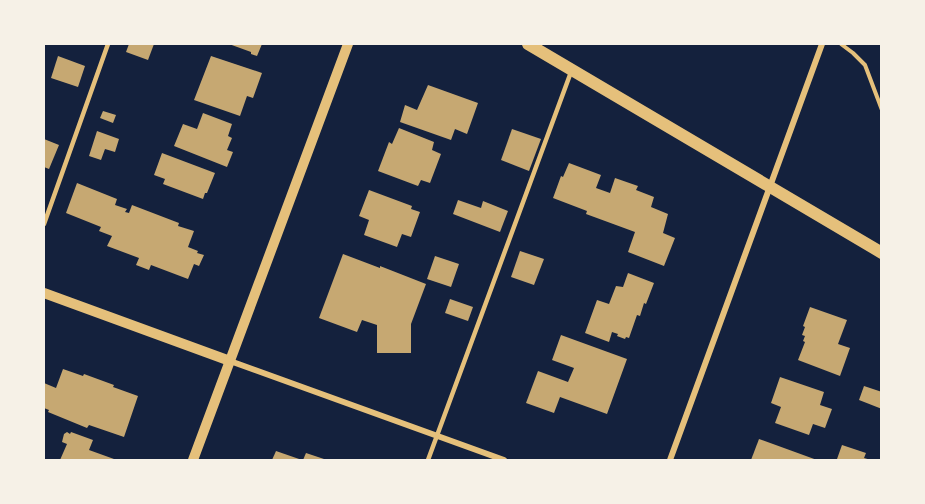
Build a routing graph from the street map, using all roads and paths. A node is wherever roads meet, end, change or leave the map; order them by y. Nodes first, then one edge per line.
1 (108, 44) edge
2 (348, 44) edge
3 (528, 44) edge
4 (822, 44) edge
5 (841, 44) edge
6 (572, 70) junction
7 (882, 110) edge
8 (769, 186) junction
9 (44, 224) edge
10 (882, 253) edge
11 (44, 293) edge
12 (230, 361) junction
13 (437, 436) junction
14 (193, 460) edge
15 (428, 460) edge
16 (504, 460) edge
17 (670, 460) edge

1 - 9 lane
2 - 12 street
3 - 6 main road
4 - 8 street
5 - 7 path
6 - 8 main road
6 - 13 lane
8 - 10 main road
8 - 17 street
11 - 12 street
12 - 13 street
12 - 14 street
13 - 15 lane
13 - 16 street

